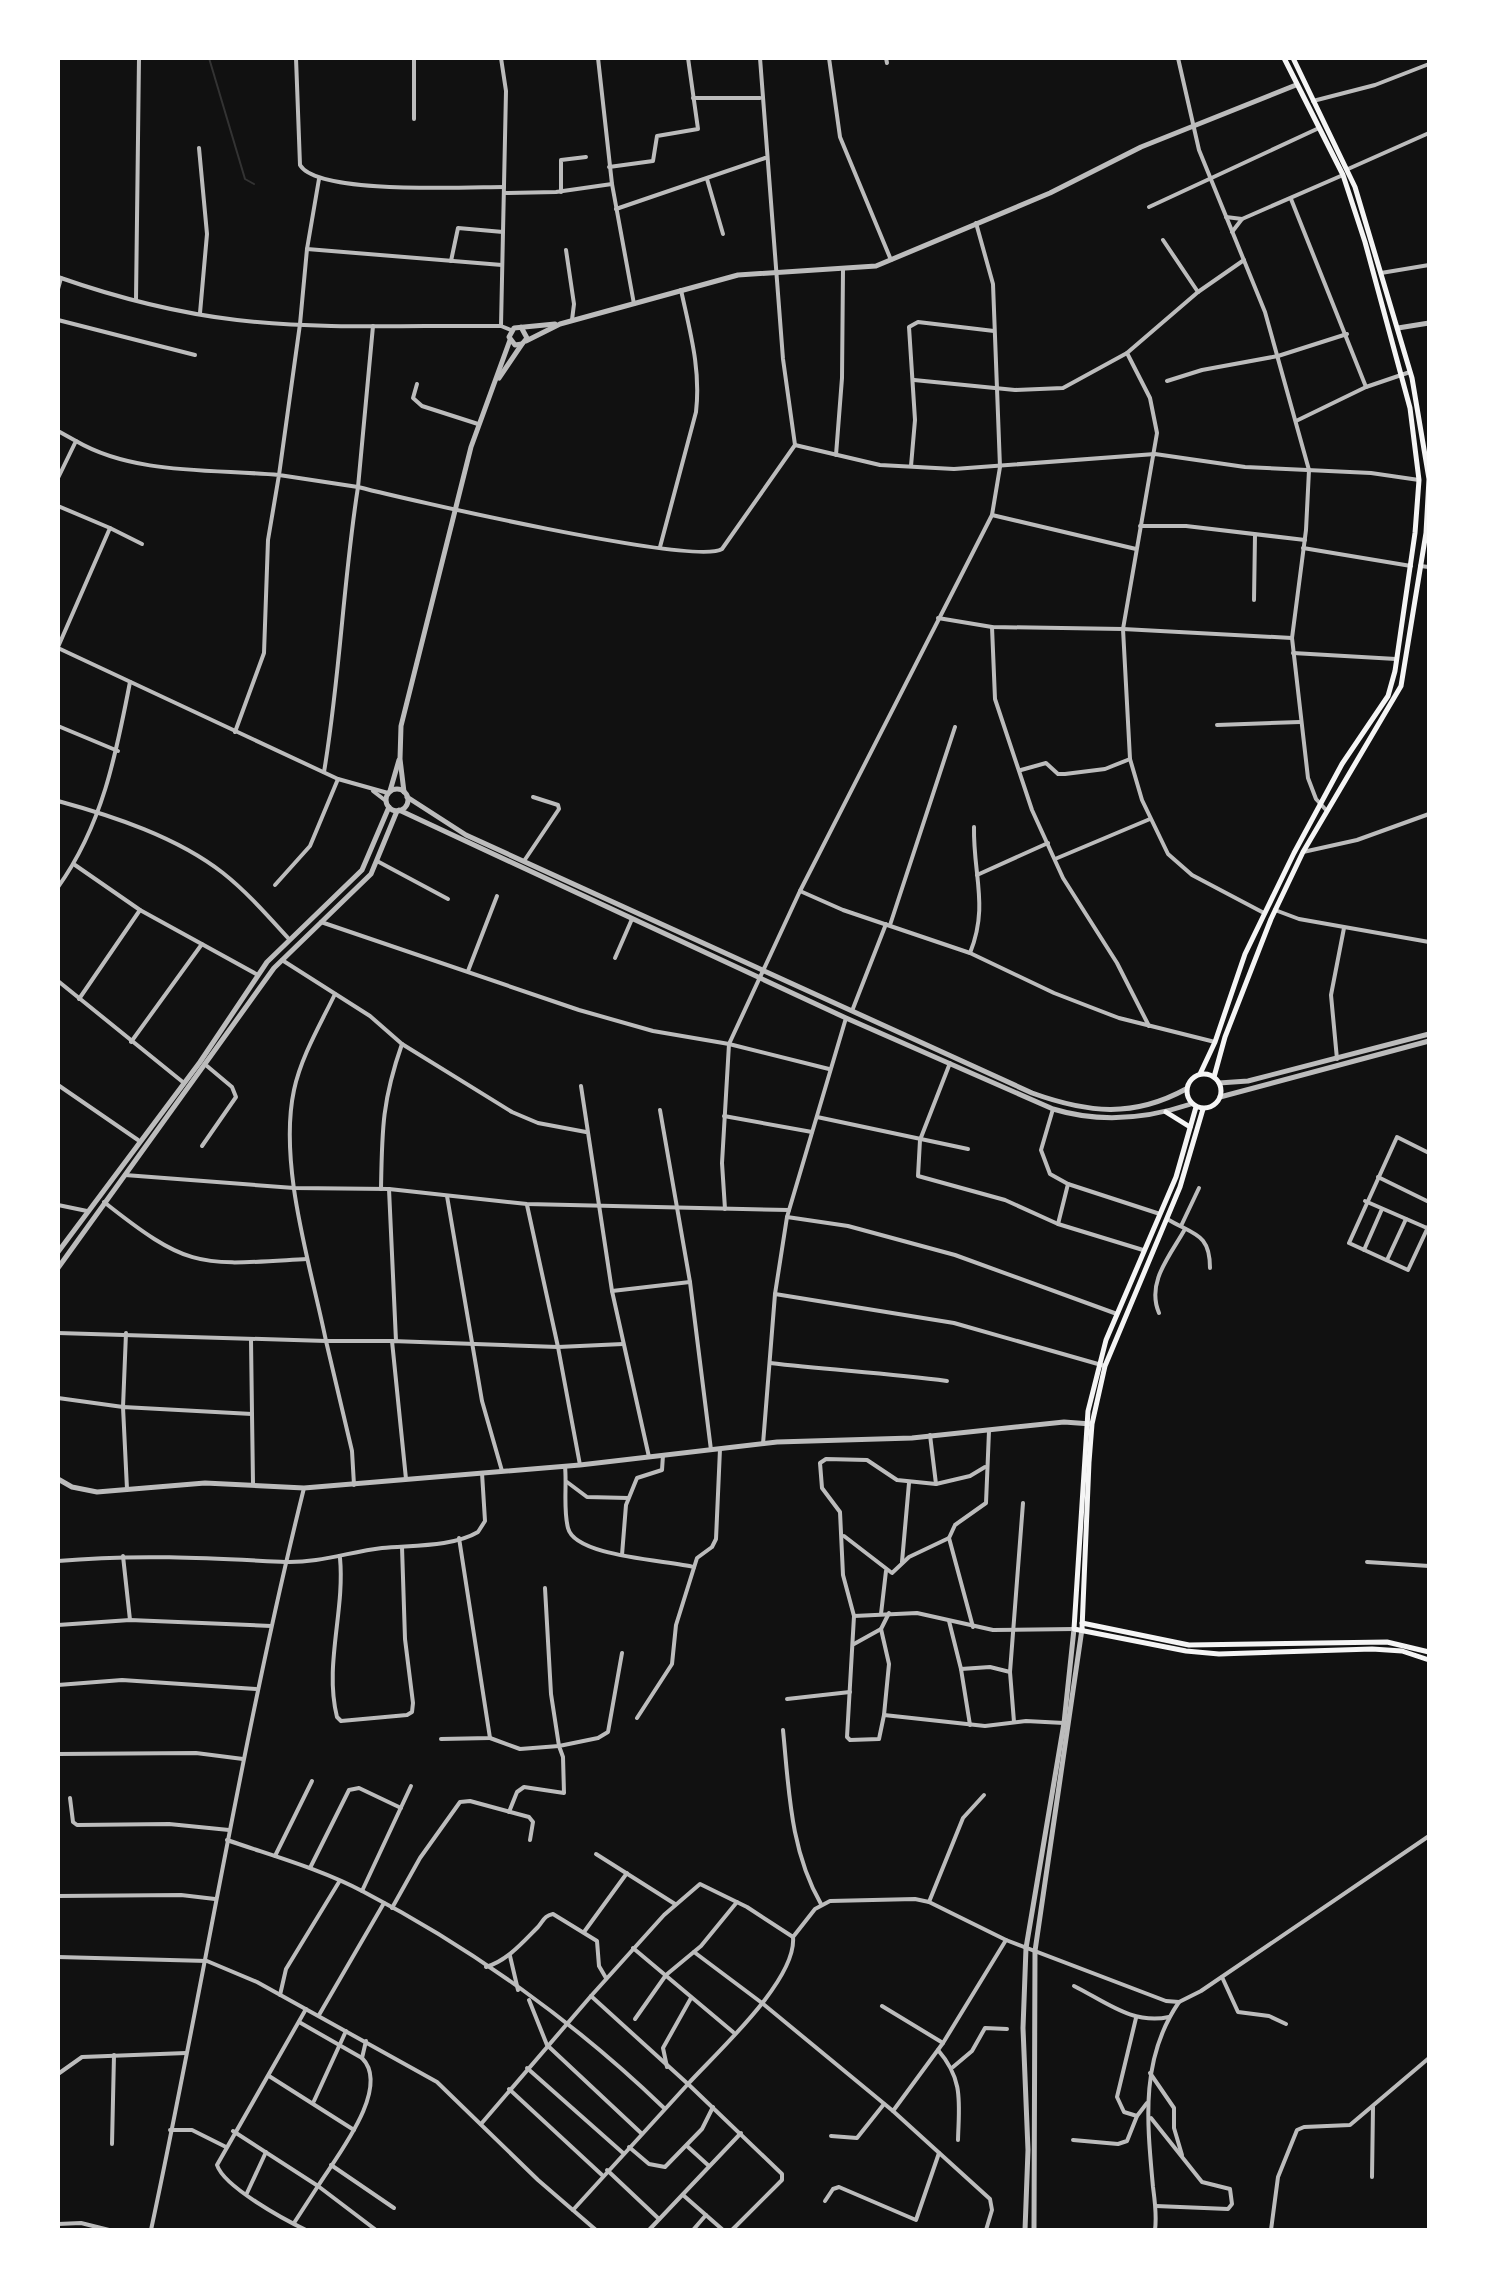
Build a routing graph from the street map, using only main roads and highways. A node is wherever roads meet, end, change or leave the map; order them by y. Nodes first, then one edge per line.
1 (1284, 58) edge
2 (1293, 58) edge
3 (1200, 1074) junction
4 (1216, 1080) junction
5 (1197, 1107) junction
6 (1166, 1112) road end
7 (1190, 1127) junction
8 (1102, 1364) junction
9 (1089, 1423) junction
10 (1077, 1557) junction
11 (1086, 1558) junction
12 (1074, 1621) junction
13 (1083, 1626) junction
14 (1429, 1652) edge
15 (1429, 1660) edge

1 - 3 main road
2 - 4 main road
3 - 4 main road
3 - 5 main road
4 - 5 main road
5 - 7 main road
5 - 8 main road
6 - 7 main road
7 - 8 main road
8 - 9 main road
9 - 10 main road
9 - 11 main road
10 - 11 main road
10 - 12 main road
11 - 13 main road
12 - 13 main road
12 - 13 main road
13 - 14 main road
13 - 15 main road

